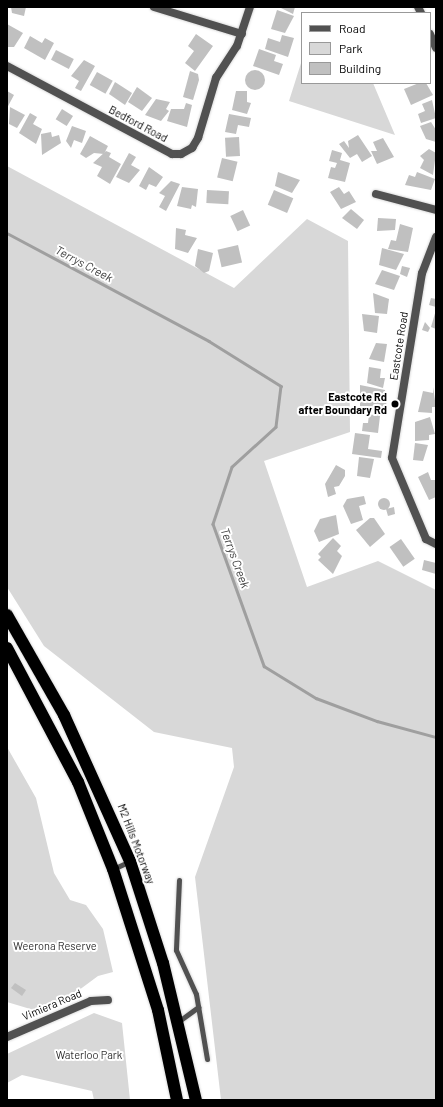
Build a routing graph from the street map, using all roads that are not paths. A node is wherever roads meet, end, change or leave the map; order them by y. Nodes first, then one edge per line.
1 (154, 7) edge
2 (250, 7) edge
3 (242, 34) junction
4 (431, 36) edge
5 (436, 48) edge
6 (7, 66) edge
7 (376, 194) dead end
8 (436, 210) edge
9 (436, 236) edge
10 (436, 544) edge
11 (7, 615) edge
12 (7, 648) edge
13 (130, 861) junction
14 (113, 870) junction
15 (178, 880) dead end
16 (108, 1000) dead end
17 (198, 1007) junction
18 (179, 1021) junction
19 (7, 1037) edge
20 (207, 1059) dead end
21 (177, 1100) edge
22 (196, 1100) edge

1 - 3 street
2 - 3 street, Bedford Road
3 - 6 street, Bedford Road
4 - 5 street
7 - 8 street
9 - 10 street, Eastcote Road
11 - 13 highway, M2 Hills Motorway
12 - 14 highway
13 - 14 lane
13 - 18 highway, M2 Hills Motorway
14 - 21 highway
15 - 17 lane
16 - 19 street, Vimiera Road
17 - 18 lane
17 - 20 lane
18 - 22 highway, M2 Hills Motorway

